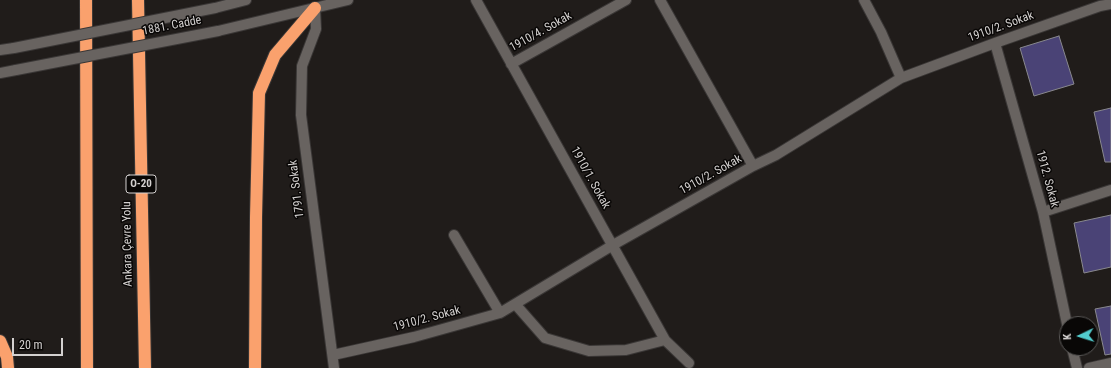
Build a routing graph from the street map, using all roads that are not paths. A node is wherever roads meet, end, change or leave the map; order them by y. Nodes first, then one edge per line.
1 (86, 0) edge
2 (138, 0) edge
3 (246, 0) edge
4 (348, 0) edge
5 (476, 0) edge
6 (626, 0) edge
7 (660, 0) edge
8 (864, 0) edge
9 (1099, 3) edge
10 (1111, 4) edge
11 (316, 8) junction
12 (995, 43) junction
13 (0, 50) edge
14 (511, 64) junction
15 (0, 73) edge
16 (901, 78) junction
17 (753, 166) junction
18 (1111, 190) edge
19 (1042, 212) junction
20 (454, 236) dead end
21 (613, 245) junction
22 (516, 305) junction
23 (500, 313) junction
24 (1065, 316) edge
25 (666, 340) junction
26 (0, 341) edge
27 (333, 355) junction
28 (1074, 356) edge
29 (689, 363) dead end
30 (1111, 363) edge
31 (8, 368) edge
32 (87, 368) edge
33 (145, 368) edge
34 (255, 368) edge
35 (334, 368) edge
36 (1077, 368) edge
37 (1089, 368) edge

1 - 32 highway
2 - 33 highway, Ankara Çevre Yolu / O-20
3 - 13 street, 1881. Cadde, bridge
4 - 11 street, 1881. Cadde
5 - 14 street, 1910/1. Sokak
6 - 14 street, 1910/4. Sokak
7 - 17 street
8 - 16 street
9 - 10 street, 1910/2. Sokak
9 - 12 street, 1910/2. Sokak
11 - 15 street, 1881. Cadde, bridge
11 - 27 street, 1791. Sokak
11 - 34 highway
12 - 16 street, 1910/2. Sokak
12 - 19 street, 1912. Sokak
14 - 21 street, 1910/1. Sokak
16 - 17 street, 1910/2. Sokak
17 - 21 street, 1910/2. Sokak
18 - 19 street
19 - 24 street, 1912. Sokak
20 - 23 street
21 - 22 street, 1910/2. Sokak
21 - 25 street, 1910/1. Sokak
22 - 23 street, 1910/2. Sokak
22 - 25 street
23 - 27 street, 1910/2. Sokak
25 - 29 street, 1910/1. Sokak
26 - 31 highway
27 - 35 street, 1791. Sokak
28 - 36 street
30 - 37 street

